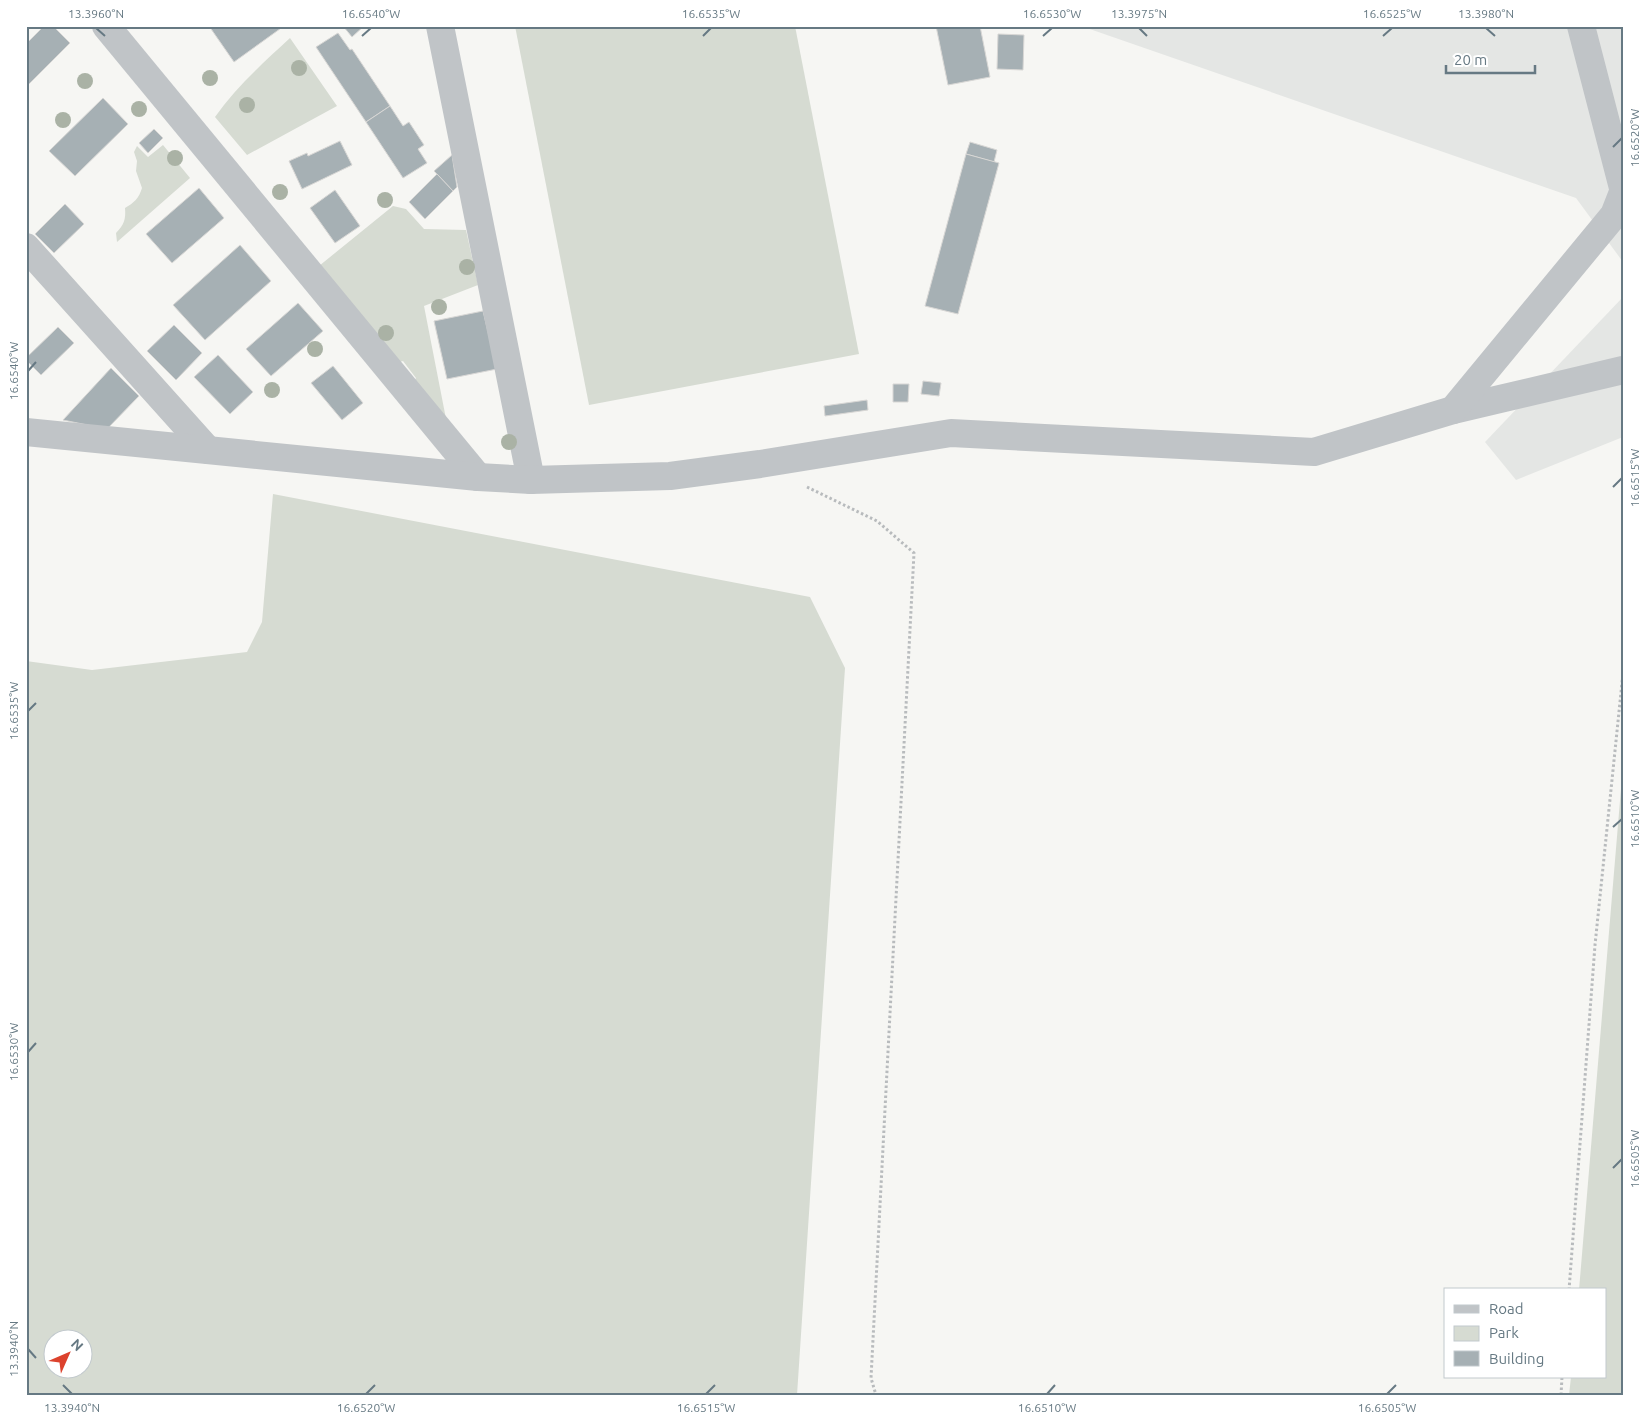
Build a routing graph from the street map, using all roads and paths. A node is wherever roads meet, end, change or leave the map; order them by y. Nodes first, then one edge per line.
1 (106, 26) edge
2 (440, 26) edge
3 (1581, 26) edge
4 (1623, 188) edge
5 (1623, 192) edge
6 (26, 247) edge
7 (1623, 370) edge
8 (1453, 410) junction
9 (26, 432) edge
10 (208, 450) junction
11 (478, 477) junction
12 (532, 480) junction
13 (802, 484) dead end
14 (1623, 674) edge
15 (1569, 1288) edge
16 (1562, 1378) edge
17 (876, 1395) edge
18 (1561, 1395) edge

1 - 11 street
2 - 12 street
3 - 4 street
5 - 8 street
6 - 10 street
7 - 8 street
8 - 12 street
9 - 10 street
10 - 11 street
11 - 12 street
13 - 17 path
14 - 15 path
16 - 18 path

